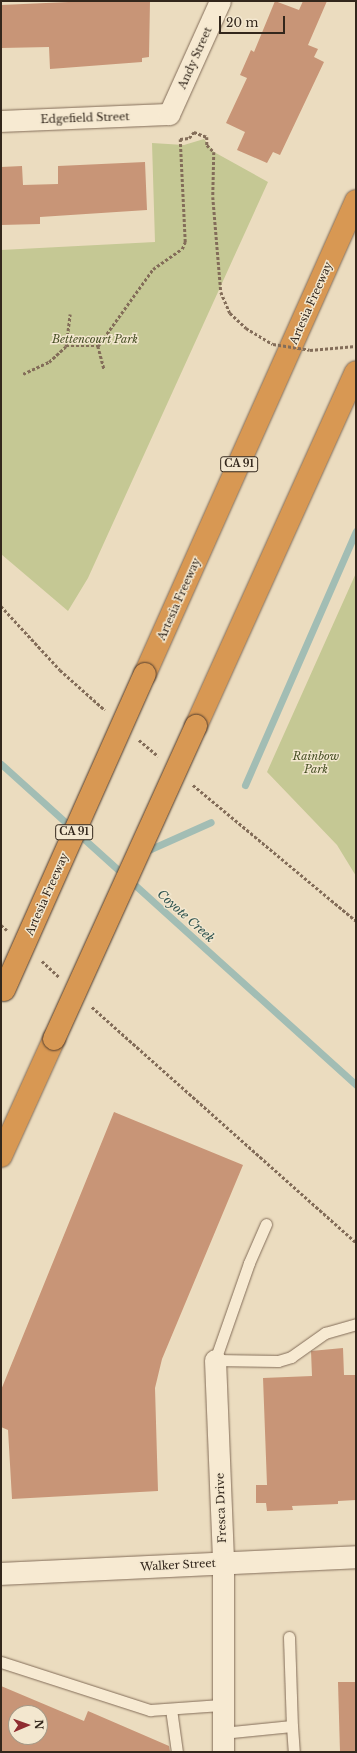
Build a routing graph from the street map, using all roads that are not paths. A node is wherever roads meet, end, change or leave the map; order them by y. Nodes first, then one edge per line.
1 (220, 1) edge
2 (169, 114) joint
3 (1, 121) edge
4 (356, 201) edge
5 (356, 236) edge
6 (333, 253) junction
7 (356, 372) edge
8 (2, 993) edge
9 (1, 1156) edge
10 (266, 1224) dead end
11 (356, 1324) edge
12 (215, 1360) junction
13 (356, 1557) edge
14 (223, 1562) junction
15 (1, 1574) edge
16 (289, 1637) dead end
17 (1, 1662) edge
18 (221, 1705) junction
19 (171, 1709) junction
20 (292, 1726) junction
21 (222, 1742) edge
22 (177, 1752) edge
23 (294, 1752) edge

1 - 2 street, Andy Street
2 - 3 street, Edgefield Street
4 - 6 highway, Artesia Freeway / CA 91
5 - 6 highway
6 - 8 highway, Artesia Freeway / CA 91, bridge
7 - 9 highway, bridge
10 - 12 lane
11 - 12 lane
12 - 14 street, Fresca Drive
13 - 14 main road, Walker Street
14 - 15 main road, Walker Street
14 - 18 street, Fresca Drive
16 - 20 lane
17 - 19 lane
18 - 19 lane
18 - 21 street, Fresca Drive
19 - 22 lane
20 - 21 lane
20 - 23 lane

